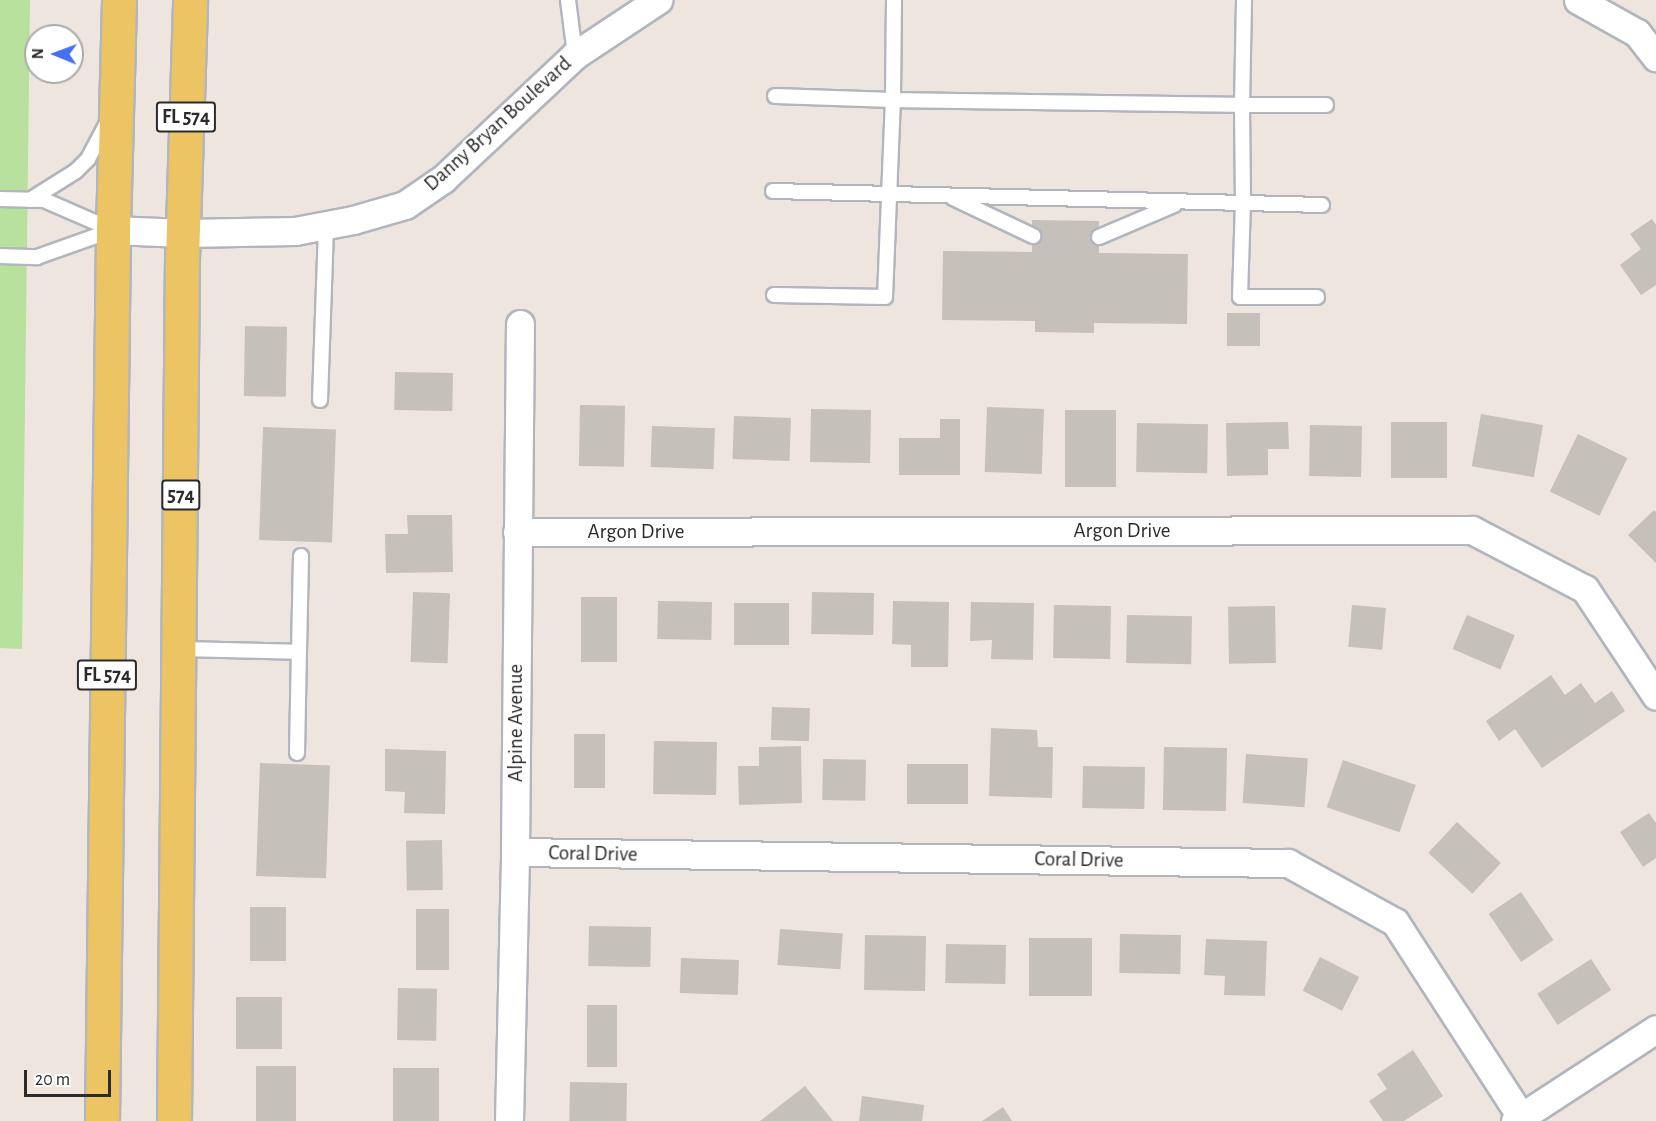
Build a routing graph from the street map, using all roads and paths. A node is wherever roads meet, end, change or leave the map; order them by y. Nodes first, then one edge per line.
1 (119, 0) edge
2 (190, 0) edge
3 (568, 0) edge
4 (658, 0) edge
5 (894, 0) edge
6 (1244, 0) edge
7 (1578, 0) edge
8 (575, 55) junction
9 (1656, 57) edge
10 (775, 96) dead end
11 (893, 100) junction
12 (116, 105) junction
13 (1242, 105) junction
14 (1326, 105) dead end
15 (773, 191) dead end
16 (889, 195) junction
17 (949, 196) junction
18 (0, 199) edge
19 (30, 200) junction
20 (1243, 202) junction
21 (1178, 203) junction
22 (1322, 205) dead end
23 (326, 225) junction
24 (113, 230) junction
25 (1033, 236) dead end
26 (1099, 237) dead end
27 (182, 246) junction
28 (0, 256) edge
29 (774, 295) dead end
30 (1317, 297) dead end
31 (520, 324) dead end
32 (320, 400) dead end
33 (517, 532) junction
34 (302, 556) dead end
35 (179, 650) junction
36 (299, 652) junction
37 (1656, 696) edge
38 (297, 753) dead end
39 (515, 852) junction
40 (1656, 1029) edge
41 (104, 1118) edge
42 (1518, 1119) edge
43 (174, 1121) edge
44 (509, 1121) edge

1 - 12 main road, FL 574
2 - 27 main road, FL 574
3 - 8 lane
4 - 8 street, Danny Bryan Boulevard
5 - 11 lane
6 - 13 lane
7 - 9 street
8 - 23 street, Danny Bryan Boulevard
10 - 11 lane
11 - 13 lane
11 - 16 lane
12 - 19 lane
12 - 24 main road, FL 574
13 - 14 lane
13 - 20 lane
15 - 16 lane
16 - 17 lane
16 - 29 lane
17 - 21 lane
17 - 25 lane
18 - 19 lane
19 - 24 lane
20 - 21 lane
20 - 22 lane
20 - 30 lane
21 - 26 lane
23 - 27 street, Danny Bryan Boulevard
23 - 32 lane
24 - 27 street, Danny Bryan Boulevard
24 - 28 lane
24 - 41 main road, FL 574
27 - 35 main road, 574
31 - 33 street, Alpine Avenue
33 - 37 street, Argon Drive
33 - 39 street, Alpine Avenue
34 - 36 lane
35 - 36 lane
35 - 43 main road, 574
36 - 38 lane
39 - 42 street, Coral Drive
39 - 44 street, Alpine Avenue
40 - 42 street

